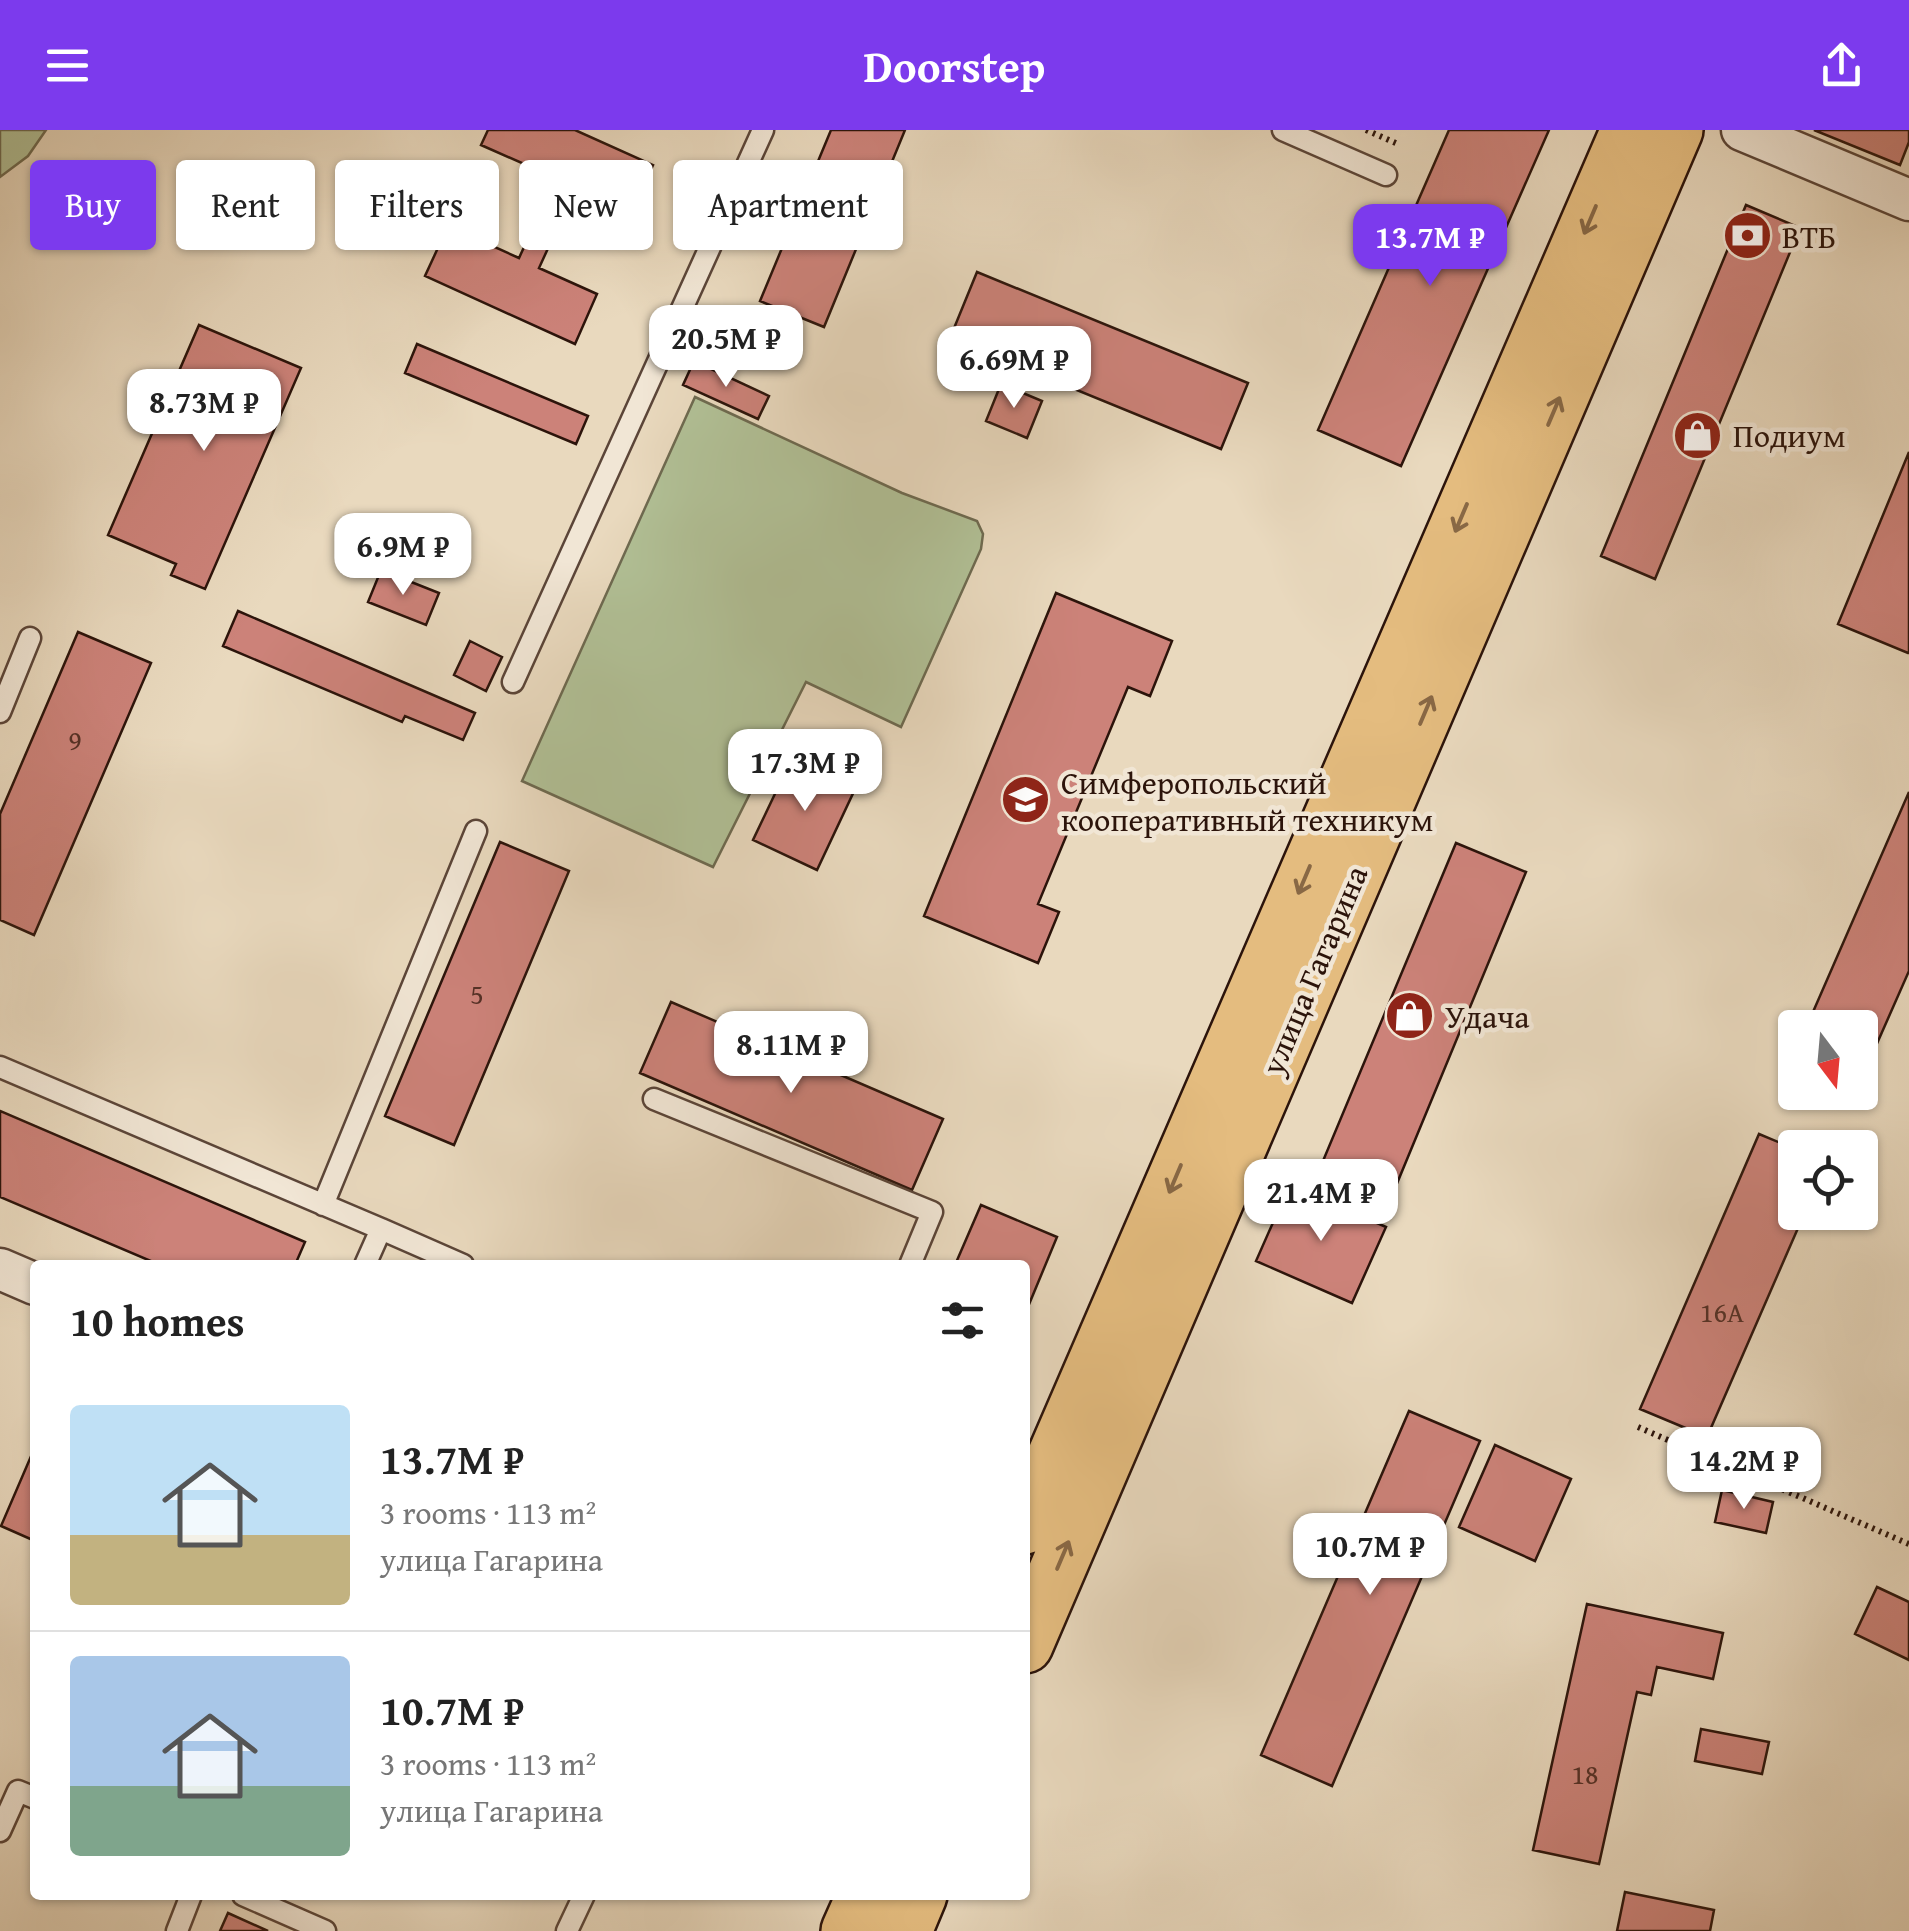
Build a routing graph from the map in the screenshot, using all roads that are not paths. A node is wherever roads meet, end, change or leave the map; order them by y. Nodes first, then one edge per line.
1 (763, 130) edge
2 (1283, 130) edge
3 (1628, 130) edge
4 (1675, 130) edge
5 (1742, 130) edge
6 (1386, 175) dead end
7 (1909, 200) edge
8 (30, 638) dead end
9 (514, 682) dead end
10 (0, 712) edge
11 (476, 832) dead end
12 (0, 1067) edge
13 (654, 1099) dead end
14 (323, 1204) junction
15 (381, 1229) junction
16 (367, 1260) edge
17 (452, 1260) edge
18 (912, 1260) edge
19 (0, 1268) edge
20 (30, 1282) edge
21 (1030, 1514) edge
22 (1030, 1633) edge
23 (30, 1796) edge
24 (0, 1831) edge
25 (189, 1900) edge
26 (255, 1900) edge
27 (582, 1900) edge
28 (863, 1900) edge
29 (917, 1900) edge
30 (177, 1931) edge
31 (326, 1931) edge
32 (568, 1931) edge
33 (849, 1931) edge
34 (904, 1931) edge

1 - 9 lane
2 - 6 lane
3 -> 21 main road, улица Гагарина
22 -> 4 main road, улица Гагарина
5 - 7 street
8 - 10 lane
11 - 14 lane
12 - 14 lane
13 - 18 lane
14 - 15 lane
15 - 16 lane
15 - 17 lane
19 - 20 street
23 - 24 lane
25 - 30 lane
26 - 31 lane
27 - 32 lane
28 - 33 main road
29 - 34 main road

